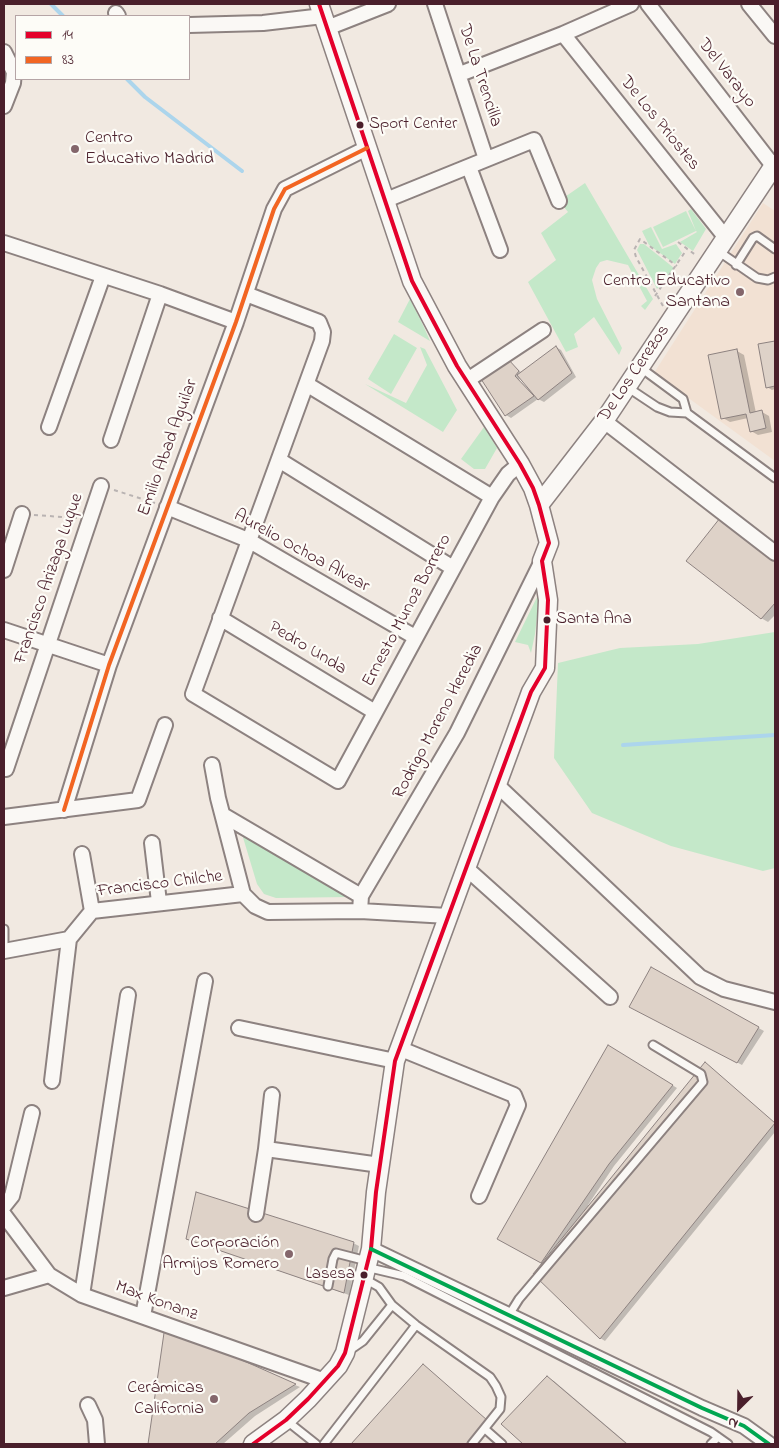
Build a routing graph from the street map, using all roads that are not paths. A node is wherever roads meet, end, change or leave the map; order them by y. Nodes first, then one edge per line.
1 (388, 4) edge
2 (435, 4) edge
3 (630, 4) edge
4 (648, 4) edge
5 (749, 4) edge
6 (323, 16) edge
7 (190, 25) edge
8 (563, 34) junction
9 (775, 36) edge
10 (4, 52) edge
11 (460, 74) junction
12 (4, 106) edge
13 (367, 148) junction
14 (486, 159) junction
15 (774, 166) edge
16 (469, 167) junction
17 (386, 200) junction
18 (559, 201) dead end
19 (4, 243) edge
20 (500, 250) dead end
21 (775, 250) edge
22 (718, 251) junction
23 (736, 265) junction
24 (103, 276) junction
25 (775, 277) edge
26 (160, 294) junction
27 (246, 294) junction
28 (236, 322) junction
29 (543, 330) dead end
30 (640, 368) junction
31 (466, 382) junction
32 (308, 385) junction
33 (628, 386) junction
34 (687, 413) junction
35 (604, 421) junction
36 (49, 427) dead end
37 (111, 440) dead end
38 (279, 460) junction
39 (520, 464) junction
40 (775, 478) edge
41 (100, 486) road end
42 (492, 497) junction
43 (539, 505) junction
44 (167, 507) junction
45 (22, 514) road end
46 (248, 540) junction
47 (775, 552) edge
48 (542, 562) junction
49 (453, 568) junction
50 (4, 570) edge
51 (220, 618) junction
52 (4, 630) edge
53 (415, 637) junction
54 (47, 644) junction
55 (109, 665) junction
56 (375, 712) junction
57 (165, 725) dead end
58 (212, 765) dead end
59 (6, 769) dead end
60 (497, 784) junction
61 (64, 810) junction
62 (223, 815) junction
63 (4, 817) edge
64 (152, 842) dead end
65 (82, 854) dead end
66 (466, 868) junction
67 (243, 894) junction
68 (361, 896) junction
69 (159, 902) junction
70 (92, 911) junction
71 (360, 911) junction
72 (448, 916) junction
73 (4, 929) edge
74 (69, 939) junction
75 (4, 950) edge
76 (205, 981) dead end
77 (128, 995) dead end
78 (610, 997) dead end
79 (775, 1002) edge
80 (239, 1028) dead end
81 (653, 1045) dead end
82 (398, 1055) junction
83 (52, 1081) dead end
84 (272, 1095) dead end
85 (32, 1113) dead end
86 (266, 1149) junction
87 (380, 1165) junction
88 (479, 1196) dead end
89 (4, 1206) edge
90 (4, 1214) edge
91 (256, 1214) dead end
92 (367, 1264) junction
93 (49, 1275) junction
94 (328, 1286) dead end
95 (4, 1288) edge
96 (82, 1294) junction
97 (392, 1305) junction
98 (508, 1315) junction
99 (143, 1316) junction
100 (416, 1325) junction
101 (345, 1354) junction
102 (325, 1381) junction
103 (88, 1405) dead end
104 (286, 1420) junction
105 (485, 1429) junction
106 (718, 1437) junction
107 (96, 1444) edge
108 (253, 1444) edge
109 (316, 1444) edge
110 (324, 1444) edge
111 (472, 1444) edge
112 (502, 1444) edge
113 (711, 1444) edge
114 (728, 1444) edge
115 (769, 1444) edge

1 - 6 street
2 - 11 street, De La Trencilla
3 - 8 street
4 - 15 street, Del Varayo
5 - 9 street
6 - 7 street
6 - 13 street
8 - 11 street
8 - 22 street, De Los Priostes
10 - 12 street
11 - 14 street, De La Trencilla
13 - 17 street
13 - 27 street, Emilio Abad Aguilar
14 - 16 street
14 - 18 street
15 - 22 street, De Los Cerezos
16 - 17 street
16 - 20 street
17 - 31 street
19 - 24 street
21 - 23 lane
22 - 23 lane
22 - 30 street, De Los Cerezos
23 - 25 lane
24 - 26 street
24 - 36 street
26 - 28 street
26 - 37 street
27 - 28 street, Emilio Abad Aguilar
27 - 32 street
28 - 44 street, Emilio Abad Aguilar
29 - 31 street
30 - 33 street, De Los Cerezos
30 - 34 lane
31 - 39 street
32 - 38 street
32 - 42 street
33 - 34 lane
33 - 35 street, De Los Cerezos
34 - 40 lane
35 - 43 street, De Los Cerezos
35 - 47 street
38 - 46 street
38 - 49 street
39 - 42 street, Ernesto Munoz Borrero
39 - 43 street
41 - 54 street, Francisco Arizaga Luque
42 - 49 street, Ernesto Munoz Borrero
43 - 48 street
44 - 46 street, Aurelio Ochoa Alvear
44 - 55 street, Emilio Abad Aguilar
45 - 50 street
46 - 51 street
46 - 53 street, Aurelio Ochoa Alvear
48 - 60 street
48 - 68 street, Rodrigo Moreno Heredia
49 - 53 street, Ernesto Munoz Borrero
51 - 56 street, Pedro Unda
51 - 56 street, Ernesto Munoz Borrero
52 - 54 street
53 - 56 street, Ernesto Munoz Borrero
54 - 55 street
54 - 59 street, Francisco Arizaga Luque
55 - 61 street, Emilio Abad Aguilar
57 - 61 street
58 - 62 street
60 - 66 street
60 - 79 street
61 - 63 street
62 - 67 street
62 - 68 street
64 - 69 street
65 - 70 street
66 - 72 street
66 - 78 street
67 - 69 street, Francisco Chilche
67 - 71 street, Francisco Chilche
68 - 71 street
69 - 70 street, Francisco Chilche
70 - 74 street, Francisco Chilche
71 - 72 street, Francisco Chilche
72 - 82 street
73 - 75 lane
74 - 75 street
74 - 83 street
76 - 99 street
77 - 96 street
80 - 82 street
81 - 98 lane
82 - 87 street
82 - 88 street
84 - 86 street
85 - 89 street
86 - 87 street
86 - 91 street
87 - 92 street
90 - 93 street, Max Konanz
92 - 94 lane
92 - 97 lane
92 - 98 street
92 - 101 street
92 - 106 lane
93 - 95 street
93 - 96 street, Max Konanz
96 - 99 street, Max Konanz
97 - 100 lane
97 - 101 lane
98 - 115 street
99 - 102 street, Max Konanz
100 - 105 lane
100 - 110 lane
101 - 102 street
102 - 104 street
103 - 107 street
104 - 108 street
104 - 109 lane
105 - 111 lane
105 - 112 lane
106 - 113 lane
106 - 114 lane

